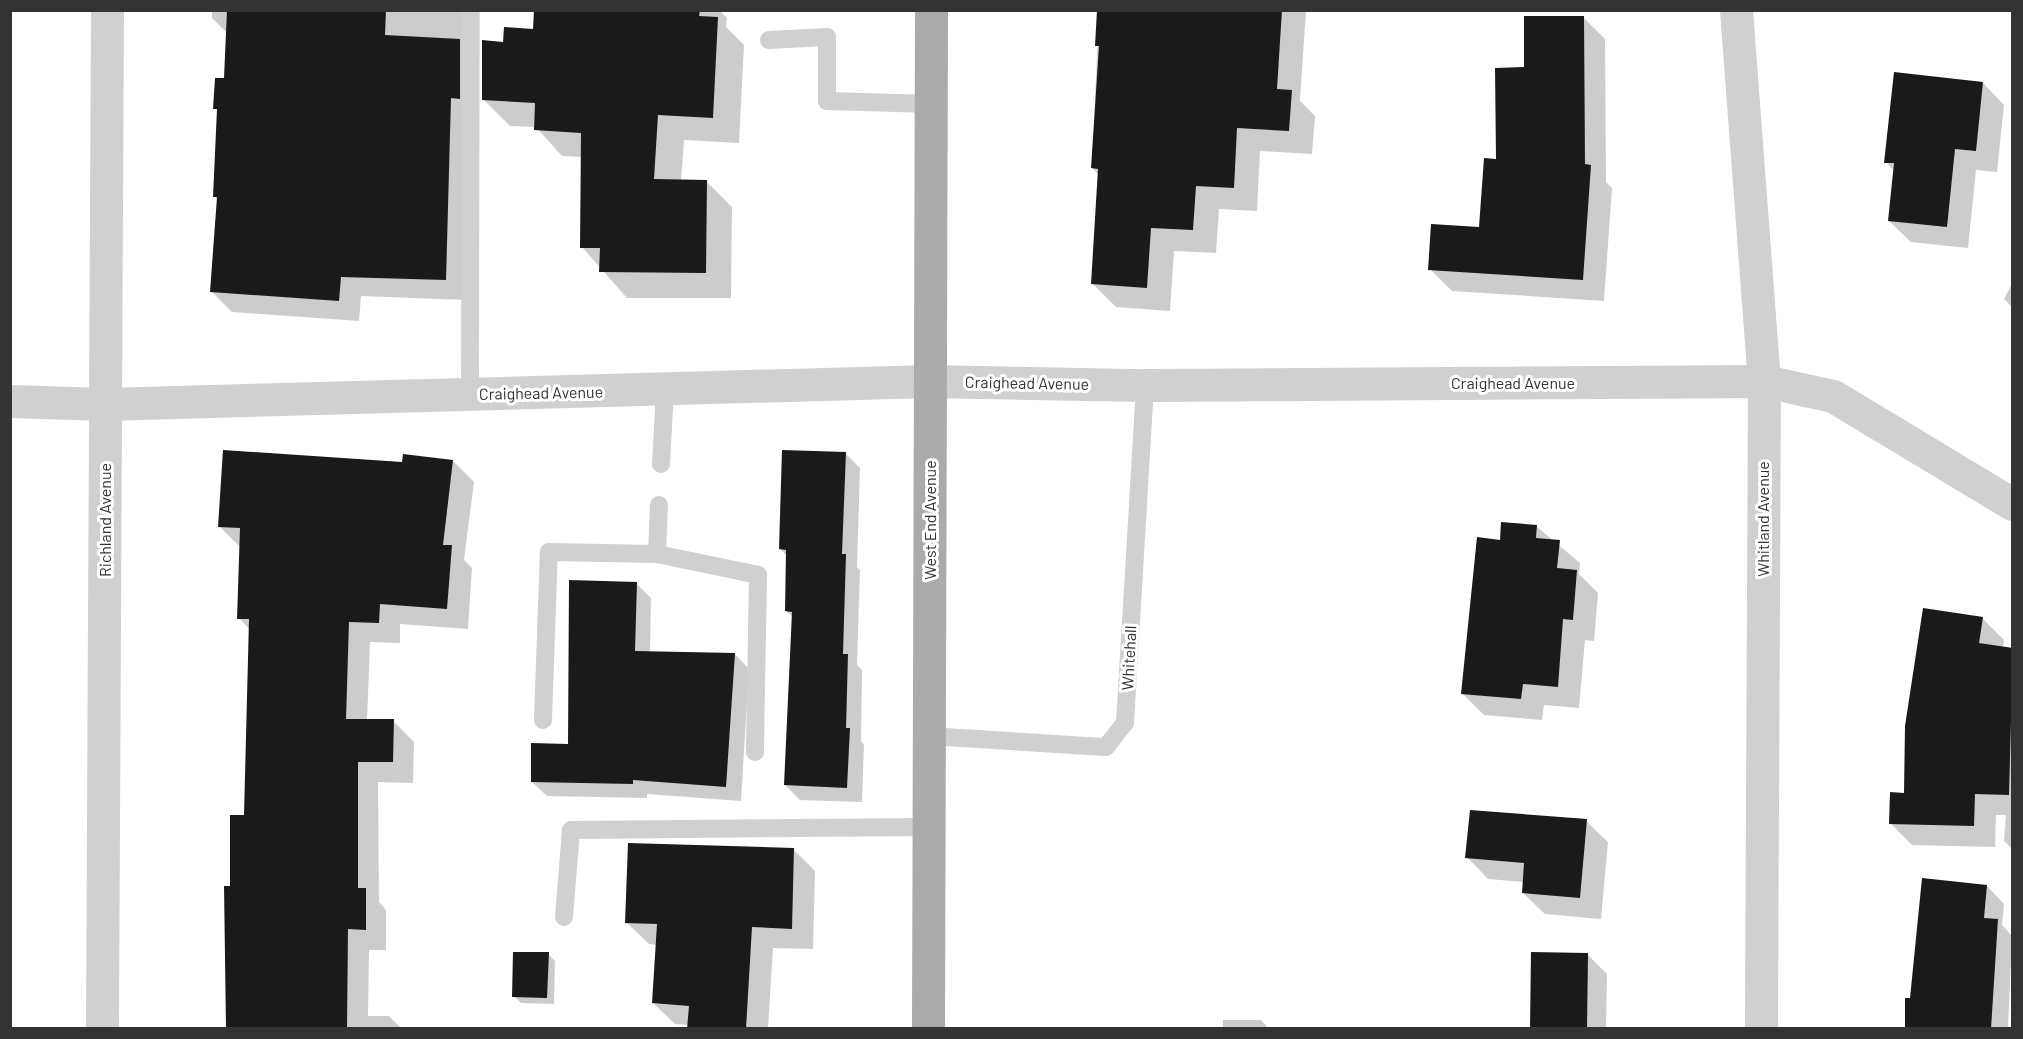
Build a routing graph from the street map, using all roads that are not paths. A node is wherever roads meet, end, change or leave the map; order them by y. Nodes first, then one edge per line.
1 (107, 10) edge
2 (471, 10) edge
3 (931, 10) edge
4 (1736, 10) edge
5 (769, 40) dead end
6 (931, 104) junction
7 (930, 381) junction
8 (1764, 381) junction
9 (1146, 385) junction
10 (665, 390) junction
11 (470, 394) junction
12 (10, 401) edge
13 (105, 404) junction
14 (660, 464) dead end
15 (2013, 504) edge
16 (659, 505) dead end
17 (657, 554) junction
18 (543, 720) dead end
19 (929, 736) junction
20 (755, 752) dead end
21 (929, 827) junction
22 (564, 917) dead end
23 (102, 1029) edge
24 (928, 1029) edge
25 (1761, 1029) edge

1 - 13 street, Richland Avenue
2 - 11 lane
3 - 6 main road, West End Avenue
4 - 8 street, Whitland Avenue
5 - 6 lane
6 - 7 main road, West End Avenue
7 - 9 street, Craighead Avenue
7 - 10 street, Craighead Avenue
7 - 19 main road, West End Avenue
8 - 9 street, Craighead Avenue
8 - 15 street, Craighead Avenue
8 - 25 street, Whitland Avenue
9 - 19 lane, Whitehall
10 - 11 street, Craighead Avenue
10 - 14 lane
11 - 13 street, Craighead Avenue
12 - 13 street, Craighead Avenue
13 - 23 street, Richland Avenue
16 - 17 lane
17 - 18 lane
17 - 20 lane
19 - 21 main road, West End Avenue
21 - 22 lane
21 - 24 main road, West End Avenue

